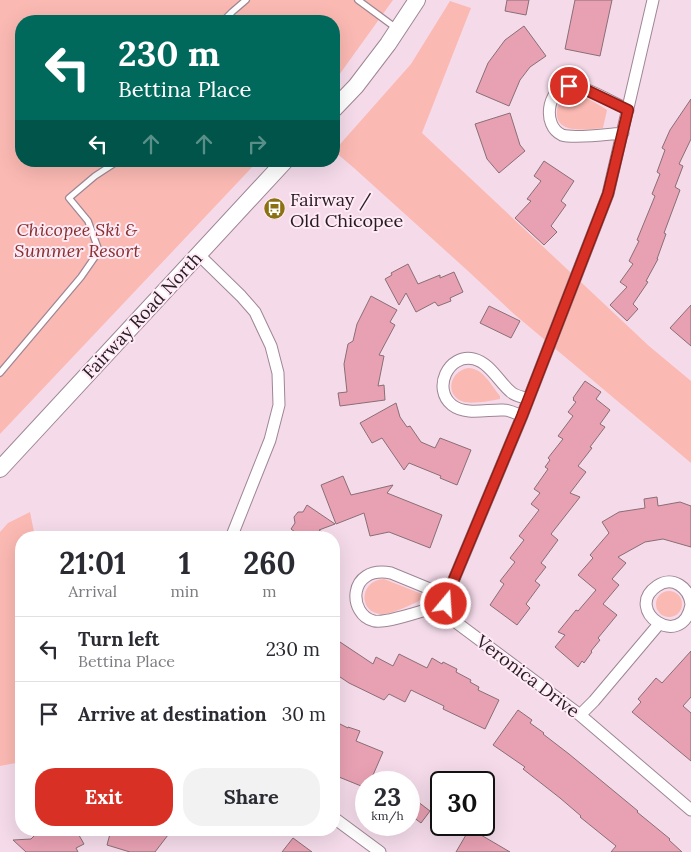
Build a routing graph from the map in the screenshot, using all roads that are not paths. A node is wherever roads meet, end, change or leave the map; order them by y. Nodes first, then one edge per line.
1 (246, 0) edge
2 (358, 0) edge
3 (416, 0) edge
4 (653, 0) edge
5 (229, 15) edge
6 (398, 29) junction
7 (340, 103) edge
8 (628, 110) junction
9 (623, 133) junction
10 (109, 167) edge
11 (279, 167) edge
12 (198, 254) junction
13 (0, 373) edge
14 (528, 400) junction
15 (522, 416) junction
16 (0, 469) edge
17 (234, 531) edge
18 (446, 600) junction
19 (691, 605) edge
20 (660, 624) junction
21 (580, 715) junction
22 (691, 810) edge
23 (340, 822) edge
24 (380, 852) edge

1 - 5 lane
2 - 6 lane
3 - 6 main road
4 - 8 street
6 - 7 main road
8 - 9 street
8 - 9 street
9 - 14 street
10 - 13 lane
11 - 12 main road, Fairway Road North
12 - 16 main road, Fairway Road North
12 - 17 street
14 - 15 street
14 - 15 street
15 - 18 street
18 - 18 street
18 - 21 street, Veronica Drive
19 - 20 street
19 - 20 street
20 - 21 street
21 - 22 street, Veronica Drive
23 - 24 street

